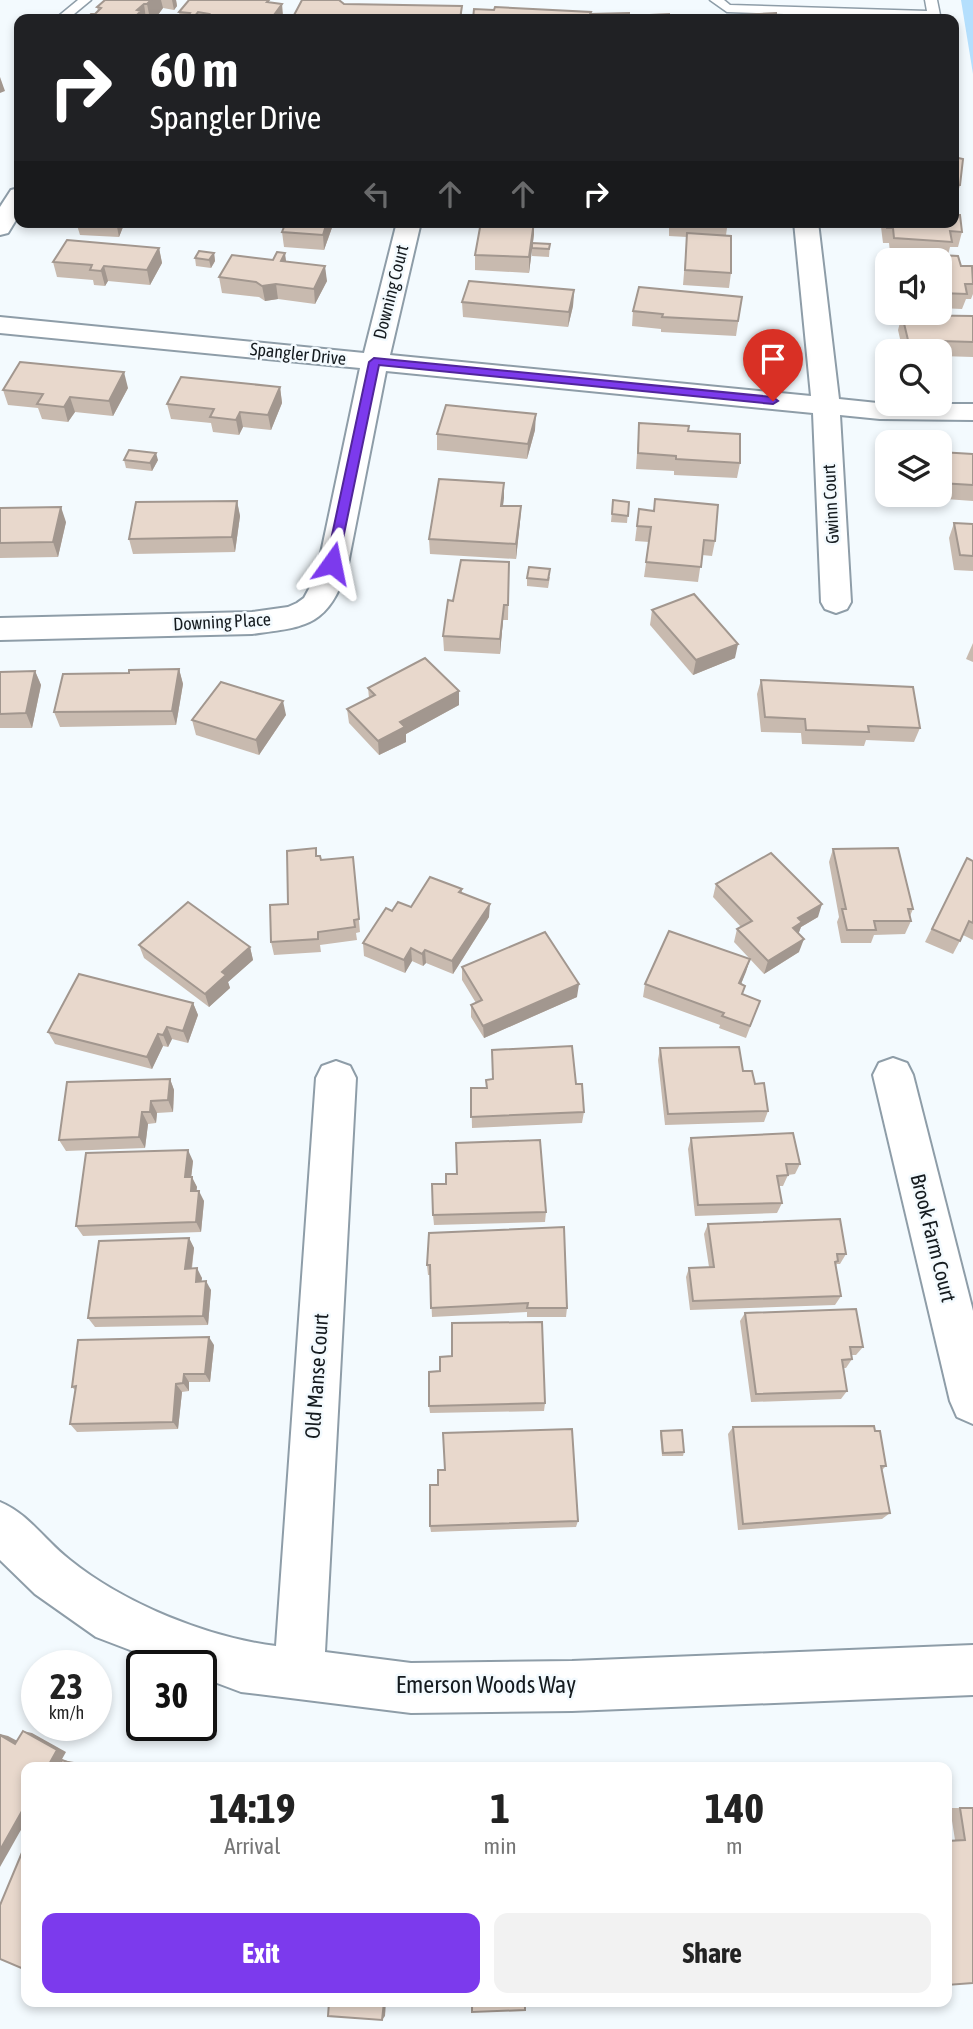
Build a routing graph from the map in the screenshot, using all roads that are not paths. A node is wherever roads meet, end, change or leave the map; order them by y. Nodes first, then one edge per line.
1 (85, 0) edge
2 (716, 0) edge
3 (67, 14) edge
4 (904, 14) edge
5 (14, 204) edge
6 (0, 228) edge
7 (407, 228) edge
8 (807, 228) edge
9 (0, 325) edge
10 (374, 362) junction
11 (826, 406) junction
12 (973, 412) edge
13 (836, 602) dead end
14 (0, 629) edge
15 (893, 1075) dead end
16 (336, 1078) dead end
17 (973, 1401) edge
18 (0, 1526) edge
19 (973, 1670) edge
20 (299, 1674) junction

1 - 3 lane
2 - 4 lane
5 - 6 street
7 - 10 street, Downing Court
8 - 11 street, Gwinn Court
9 - 10 street, Spangler Drive
10 - 11 street, Spangler Drive
10 - 14 street, Downing Place
11 - 12 street, Spangler Drive
11 - 13 street, Gwinn Court
15 - 17 street, Brook Farm Court
16 - 20 street, Old Manse Court
18 - 20 street, Emerson Woods Way
19 - 20 street, Emerson Woods Way

